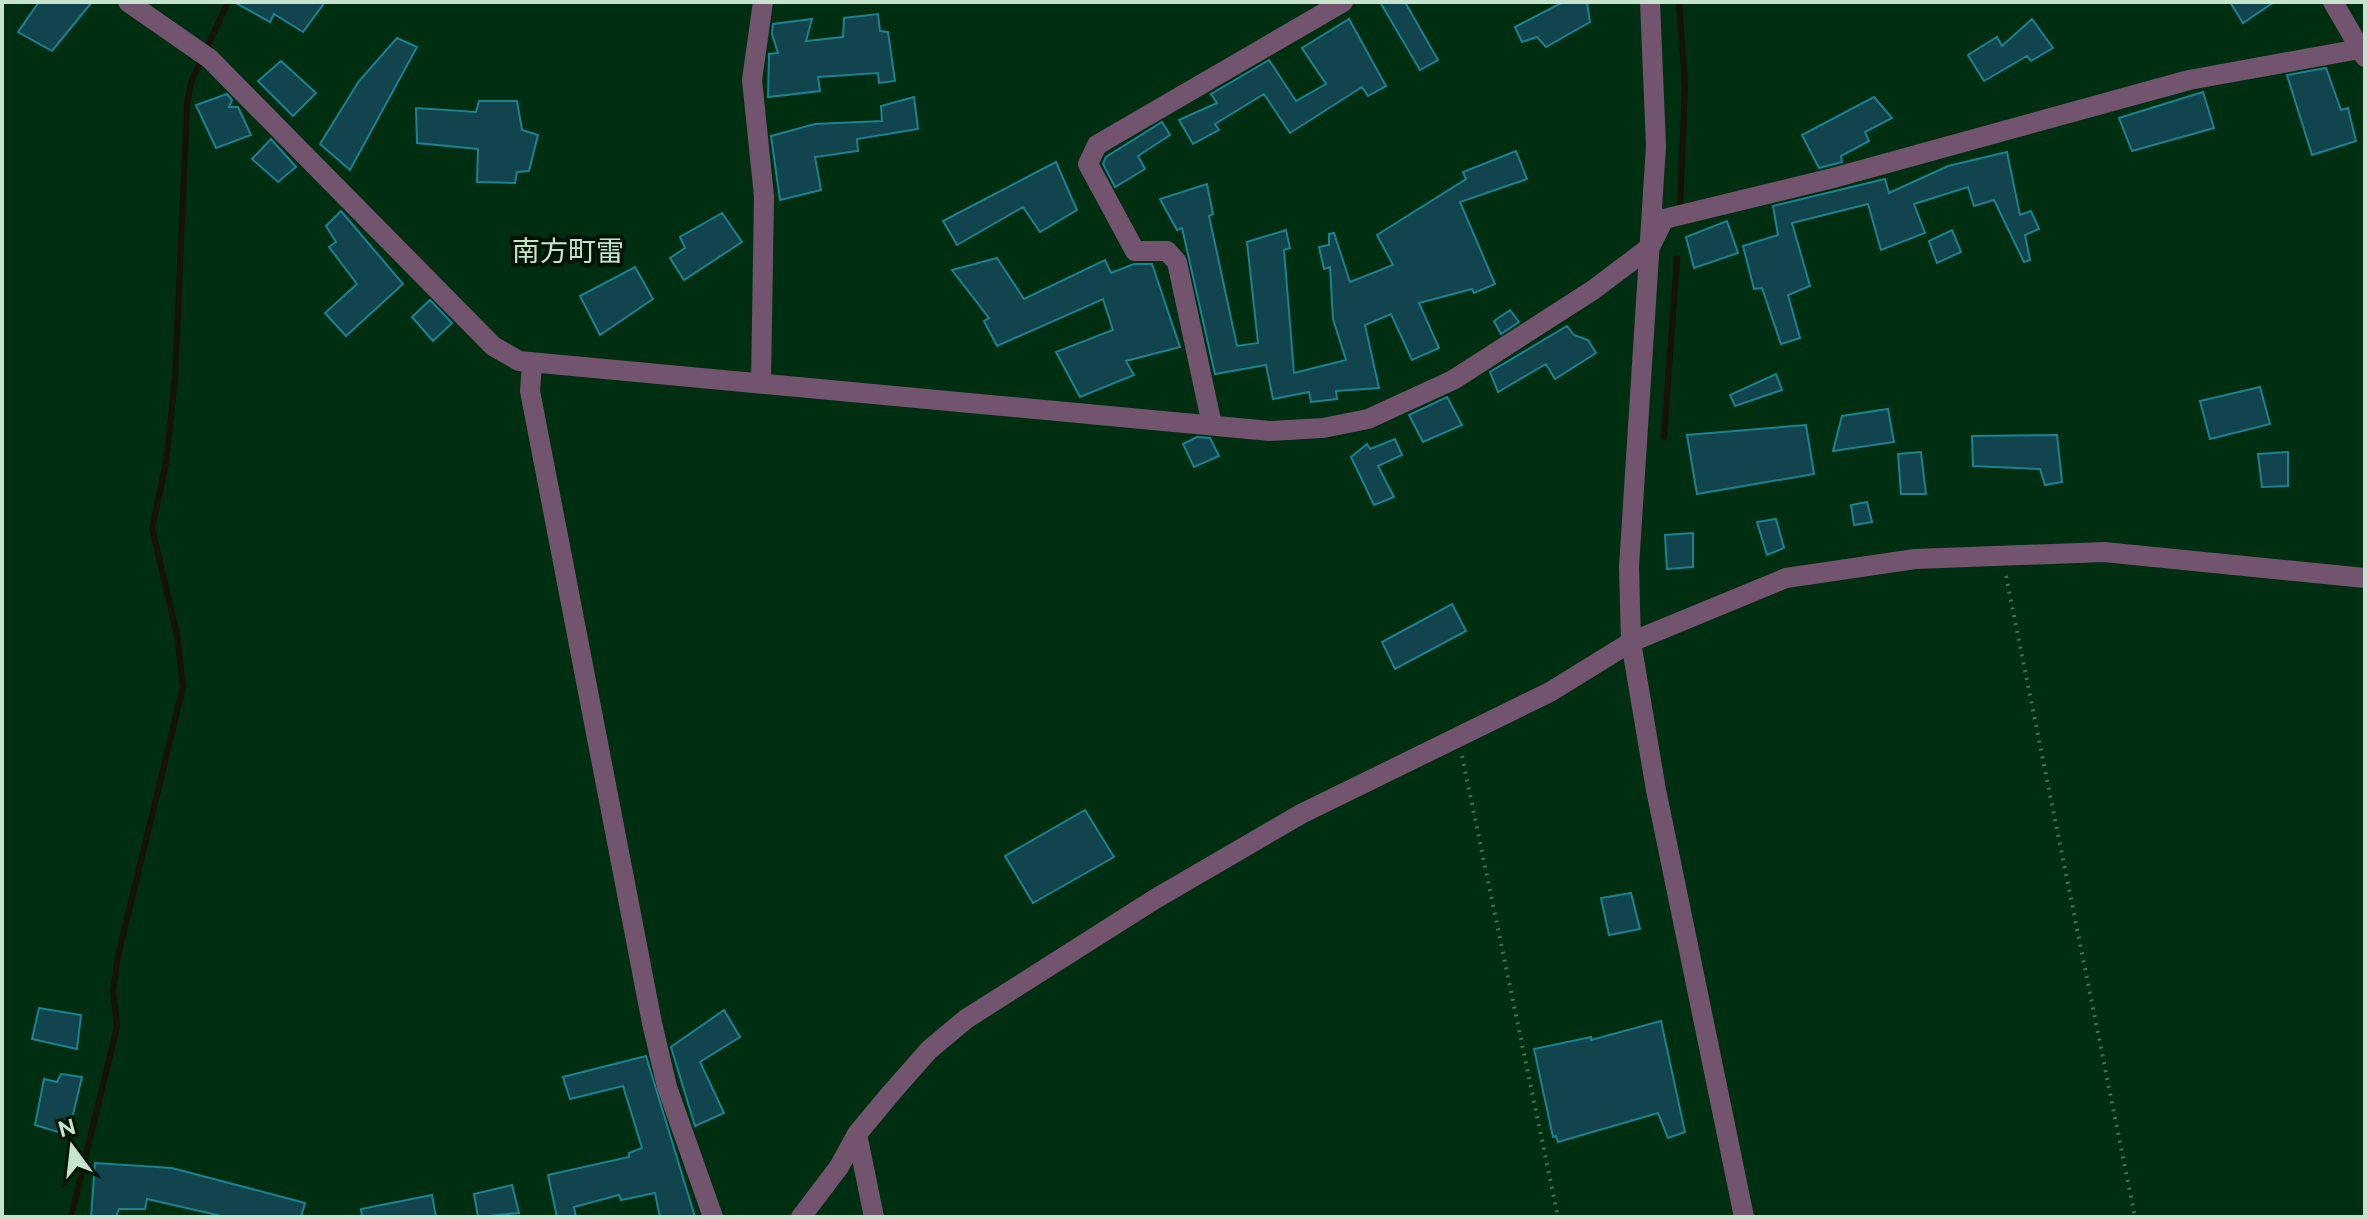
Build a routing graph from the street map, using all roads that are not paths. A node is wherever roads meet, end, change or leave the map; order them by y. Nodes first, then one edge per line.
1 (128, 2) edge
2 (763, 2) edge
3 (1343, 2) edge
4 (1650, 2) edge
5 (2333, 2) edge
6 (2363, 51) edge
7 (1650, 247) junction
8 (532, 364) junction
9 (761, 383) junction
10 (1212, 425) junction
11 (2365, 578) edge
12 (1631, 642) junction
13 (857, 1134) junction
14 (713, 1217) edge
15 (801, 1217) edge
16 (874, 1217) edge
17 (1744, 1217) edge

1 - 8 street
2 - 9 street
3 - 10 street
4 - 7 street
5 - 6 street
6 - 7 street
7 - 10 street
7 - 12 street
8 - 9 street
8 - 14 street
9 - 10 street
11 - 12 street
12 - 13 street
12 - 17 street
13 - 15 street
13 - 16 street

